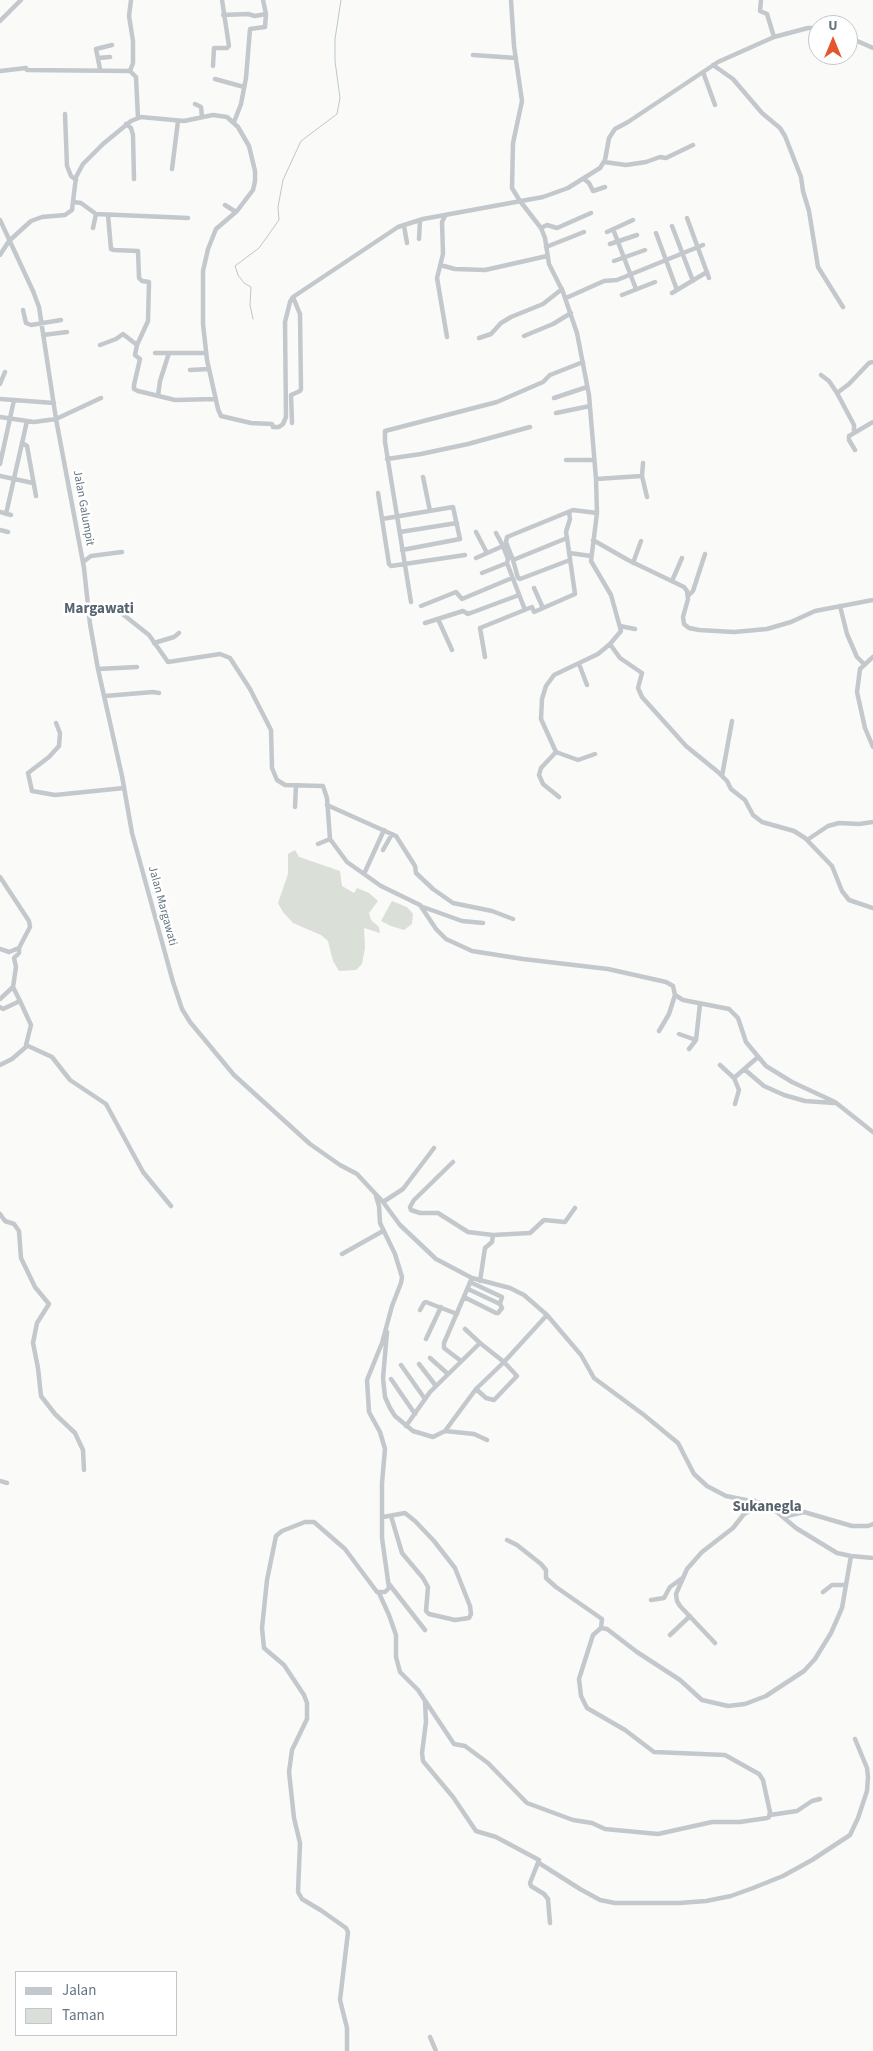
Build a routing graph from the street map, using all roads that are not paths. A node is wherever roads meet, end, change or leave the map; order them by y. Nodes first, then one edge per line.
1 (21, 0) edge
2 (131, 0) edge
3 (222, 0) edge
4 (263, 0) edge
5 (511, 0) edge
6 (761, 0) edge
7 (266, 14) junction
8 (223, 15) junction
9 (0, 21) edge
10 (808, 28) edge
11 (774, 37) junction
12 (858, 41) edge
13 (112, 45) dead end
14 (873, 48) edge
15 (473, 55) dead end
16 (110, 57) dead end
17 (98, 58) junction
18 (516, 58) junction
19 (713, 65) junction
20 (213, 66) dead end
21 (100, 69) junction
22 (130, 70) junction
23 (0, 72) edge
24 (703, 72) junction
25 (215, 79) dead end
26 (244, 87) junction
27 (195, 104) dead end
28 (715, 105) dead end
29 (65, 114) dead end
30 (202, 117) junction
31 (138, 118) junction
32 (234, 122) junction
33 (178, 123) junction
34 (128, 125) junction
35 (693, 145) dead end
36 (604, 162) junction
37 (172, 169) dead end
38 (134, 179) dead end
39 (76, 180) junction
40 (585, 180) junction
41 (605, 188) dead end
42 (78, 203) junction
43 (522, 203) junction
44 (225, 205) dead end
45 (235, 211) junction
46 (591, 213) dead end
47 (96, 214) junction
48 (108, 215) junction
49 (445, 217) junction
50 (188, 218) dead end
51 (687, 218) dead end
52 (0, 220) edge
53 (633, 220) dead end
54 (419, 223) junction
55 (672, 226) dead end
56 (93, 228) dead end
57 (404, 228) junction
58 (541, 228) junction
59 (613, 229) junction
60 (584, 232) dead end
61 (606, 232) dead end
62 (656, 233) dead end
63 (637, 235) dead end
64 (419, 239) dead end
65 (10, 242) junction
66 (617, 242) junction
67 (407, 243) dead end
68 (610, 244) dead end
69 (701, 246) junction
70 (546, 247) junction
71 (645, 250) dead end
72 (682, 253) junction
73 (0, 255) edge
74 (547, 256) junction
75 (624, 258) junction
76 (666, 260) junction
77 (614, 261) dead end
78 (440, 265) junction
79 (630, 274) junction
80 (693, 281) junction
81 (655, 282) dead end
82 (562, 289) junction
83 (636, 290) junction
84 (677, 290) junction
85 (672, 293) dead end
86 (622, 295) dead end
87 (566, 298) junction
88 (295, 299) junction
89 (843, 307) dead end
90 (23, 310) dead end
91 (571, 313) junction
92 (61, 320) dead end
93 (42, 323) junction
94 (67, 332) dead end
95 (43, 335) junction
96 (524, 336) dead end
97 (446, 337) dead end
98 (479, 338) dead end
99 (137, 345) junction
100 (100, 346) dead end
101 (155, 353) dead end
102 (169, 353) junction
103 (204, 353) junction
104 (583, 362) junction
105 (873, 362) edge
106 (207, 369) junction
107 (190, 370) dead end
108 (5, 372) dead end
109 (821, 375) dead end
110 (0, 384) edge
111 (587, 387) junction
112 (837, 393) junction
113 (158, 396) junction
114 (101, 398) dead end
115 (215, 398) junction
116 (554, 398) dead end
117 (0, 399) edge
118 (14, 400) junction
119 (54, 403) junction
120 (590, 406) junction
121 (556, 413) dead end
122 (0, 417) edge
123 (10, 418) junction
124 (56, 419) junction
125 (27, 421) junction
126 (873, 422) edge
127 (292, 423) dead end
128 (530, 427) dead end
129 (854, 433) junction
130 (22, 443) junction
131 (855, 450) dead end
132 (387, 458) junction
133 (566, 460) dead end
134 (593, 460) junction
135 (643, 463) dead end
136 (0, 464) edge
137 (0, 476) edge
138 (642, 476) junction
139 (423, 477) dead end
140 (14, 479) junction
141 (596, 479) junction
142 (34, 483) junction
143 (378, 493) dead end
144 (36, 496) dead end
145 (647, 497) dead end
146 (430, 511) junction
147 (0, 512) edge
148 (570, 512) junction
149 (597, 514) junction
150 (397, 516) junction
151 (382, 519) junction
152 (457, 523) junction
153 (0, 530) edge
154 (8, 532) dead end
155 (400, 532) junction
156 (476, 532) dead end
157 (496, 533) dead end
158 (567, 538) junction
159 (593, 540) junction
160 (641, 541) dead end
161 (503, 546) junction
162 (402, 550) junction
163 (122, 552) dead end
164 (487, 553) junction
165 (569, 553) junction
166 (705, 554) dead end
167 (465, 555) dead end
168 (591, 556) junction
169 (476, 558) dead end
170 (682, 558) dead end
171 (512, 560) junction
172 (570, 560) junction
173 (83, 562) junction
174 (507, 563) junction
175 (633, 563) junction
176 (405, 565) junction
177 (482, 573) dead end
178 (512, 578) junction
179 (672, 581) junction
180 (534, 588) dead end
181 (519, 595) junction
182 (688, 596) junction
183 (873, 600) edge
184 (411, 602) dead end
185 (421, 606) dead end
186 (840, 606) junction
187 (89, 608) junction
188 (543, 608) junction
189 (525, 610) junction
190 (438, 619) junction
191 (425, 623) dead end
192 (620, 626) junction
193 (635, 629) dead end
194 (179, 633) dead end
195 (154, 643) junction
196 (610, 644) junction
197 (452, 650) dead end
198 (485, 657) dead end
199 (873, 657) edge
200 (579, 664) junction
201 (864, 664) junction
202 (137, 667) dead end
203 (98, 669) junction
204 (587, 685) dead end
205 (159, 693) dead end
206 (105, 696) junction
207 (732, 721) dead end
208 (56, 723) dead end
209 (873, 747) edge
210 (556, 752) junction
211 (595, 754) dead end
212 (122, 776) joint
213 (722, 776) junction
214 (296, 785) junction
215 (124, 788) junction
216 (559, 797) dead end
217 (327, 805) junction
218 (295, 807) dead end
219 (873, 822) edge
220 (384, 830) junction
221 (392, 834) junction
222 (330, 839) junction
223 (807, 840) junction
224 (318, 844) dead end
225 (383, 850) dead end
226 (364, 874) junction
227 (0, 876) edge
228 (423, 907) junction
229 (873, 908) edge
230 (514, 919) dead end
231 (483, 923) dead end
232 (19, 948) junction
233 (0, 949) edge
234 (13, 987) junction
235 (675, 995) junction
236 (0, 998) edge
237 (20, 1001) junction
238 (700, 1004) junction
239 (0, 1006) edge
240 (659, 1032) dead end
241 (680, 1034) dead end
242 (696, 1040) junction
243 (27, 1046) junction
244 (689, 1050) dead end
245 (758, 1057) junction
246 (0, 1065) edge
247 (720, 1065) dead end
248 (744, 1070) junction
249 (734, 1078) junction
250 (835, 1102) junction
251 (734, 1104) dead end
252 (873, 1132) edge
253 (434, 1148) dead end
254 (453, 1162) dead end
255 (375, 1194) junction
256 (383, 1202) junction
257 (171, 1206) dead end
258 (575, 1208) dead end
259 (0, 1214) edge
260 (383, 1231) junction
261 (493, 1235) junction
262 (342, 1254) dead end
263 (471, 1280) junction
264 (480, 1281) junction
265 (468, 1289) junction
266 (464, 1297) junction
267 (500, 1304) junction
268 (441, 1308) junction
269 (420, 1310) dead end
270 (457, 1314) junction
271 (548, 1315) junction
272 (387, 1328) junction
273 (465, 1329) dead end
274 (426, 1339) dead end
275 (480, 1343) junction
276 (430, 1358) dead end
277 (461, 1361) junction
278 (504, 1362) junction
279 (419, 1364) dead end
280 (401, 1365) dead end
281 (448, 1374) junction
282 (391, 1379) dead end
283 (436, 1386) junction
284 (476, 1389) junction
285 (425, 1399) junction
286 (415, 1414) junction
287 (406, 1426) junction
288 (445, 1431) junction
289 (487, 1440) dead end
290 (84, 1470) dead end
291 (0, 1481) edge
292 (6, 1483) dead end
293 (754, 1500) junction
294 (390, 1516) junction
295 (383, 1517) junction
296 (783, 1517) junction
297 (872, 1525) edge
298 (507, 1540) dead end
299 (851, 1556) junction
300 (873, 1558) edge
301 (682, 1578) junction
302 (389, 1584) junction
303 (846, 1585) junction
304 (823, 1592) dead end
305 (379, 1593) junction
306 (651, 1600) dead end
307 (690, 1616) junction
308 (600, 1628) junction
309 (425, 1630) dead end
310 (670, 1636) dead end
311 (715, 1643) dead end
312 (425, 1699) junction
313 (855, 1739) dead end
314 (820, 1799) dead end
315 (770, 1815) junction
316 (539, 1863) junction
317 (550, 1923) dead end
318 (430, 2037) dead end
319 (347, 2051) edge
320 (436, 2051) edge

1 - 9 street
2 - 22 street
3 - 8 street
4 - 7 street
5 - 18 street
6 - 11 street
7 - 8 street
7 - 26 street
8 - 20 street
10 - 11 street
11 - 19 street
12 - 14 street
13 - 17 street
15 - 18 street
16 - 17 street
17 - 21 street
18 - 43 street
19 - 24 street
19 - 89 street
21 - 22 street
21 - 23 street
22 - 31 street
24 - 28 street
24 - 36 street
25 - 26 street
26 - 32 street
27 - 30 street
29 - 39 street
30 - 32 street
30 - 33 street
31 - 33 street
31 - 34 street
32 - 45 street
33 - 37 street
34 - 38 street
34 - 39 street
35 - 36 street
36 - 40 street
39 - 42 street
40 - 41 street
40 - 43 street
42 - 47 street
42 - 65 street
43 - 49 street
43 - 58 street
44 - 45 street
45 - 103 street
46 - 58 street
47 - 48 street
47 - 56 street
48 - 50 street
48 - 99 street
49 - 54 street
49 - 78 street
51 - 69 street
52 - 65 street
53 - 59 street
54 - 57 street
54 - 64 street
55 - 72 street
57 - 67 street
57 - 88 street
58 - 70 street
59 - 61 street
59 - 66 street
60 - 70 street
62 - 76 street
63 - 66 street
65 - 73 street
65 - 93 street, Jalan Galumpit
66 - 68 street
66 - 75 street
69 - 72 street
69 - 80 street
70 - 74 street
71 - 75 street
72 - 76 street
72 - 80 street
74 - 78 street
74 - 82 street
75 - 77 street
75 - 79 street
76 - 79 street
76 - 84 street
78 - 97 street
79 - 83 street
79 - 87 street
80 - 84 street
81 - 83 street
82 - 87 street
82 - 98 street
83 - 86 street
84 - 85 street
87 - 91 street
88 - 115 street
88 - 127 street
90 - 93 street
91 - 96 street
91 - 104 street
92 - 93 street
93 - 95 street, Jalan Galumpit
94 - 95 street
95 - 119 street, Jalan Galumpit
99 - 100 street
99 - 113 street
101 - 102 street
102 - 103 street
102 - 113 street
103 - 106 street
104 - 111 street
104 - 132 street
105 - 112 street
106 - 107 street
106 - 115 street
108 - 110 street
109 - 112 street
111 - 116 street
111 - 120 street
112 - 129 street
113 - 115 street
114 - 124 street
117 - 118 street
118 - 119 street
118 - 123 street
119 - 124 street, Jalan Galumpit
120 - 121 street
120 - 134 street
122 - 123 street
123 - 125 street
123 - 136 street
124 - 125 street
124 - 173 street, Jalan Galumpit
125 - 130 street
126 - 129 street
128 - 132 street
129 - 131 street
130 - 140 street
130 - 142 street
132 - 150 street
133 - 134 street
134 - 141 street
135 - 138 street
137 - 140 street
138 - 141 street
138 - 145 street
139 - 146 street
140 - 142 street
140 - 147 street
141 - 149 street
142 - 144 street
143 - 151 street
146 - 150 street
146 - 152 street
148 - 149 street
148 - 158 street
148 - 171 street
149 - 159 street
150 - 151 street
150 - 155 street
151 - 176 street
152 - 155 street
152 - 162 street
153 - 154 street
155 - 162 street
156 - 164 street
157 - 161 street
158 - 165 street
158 - 171 street
159 - 168 street
159 - 175 street
160 - 175 street
161 - 164 street
161 - 174 street
162 - 176 street
163 - 173 street
164 - 169 street
165 - 168 street
165 - 172 street
166 - 182 street
167 - 176 street
168 - 192 street
170 - 179 street
171 - 172 street
172 - 188 street
173 - 187 street, Jalan Galumpit
174 - 177 street
174 - 178 street
175 - 179 street
176 - 184 street
178 - 181 street
178 - 185 street
179 - 182 street
180 - 188 street
181 - 189 street
181 - 190 street
182 - 186 street
183 - 186 street
186 - 201 street
187 - 195 street
187 - 203 street, Jalan Galumpit
188 - 189 street
189 - 198 street
190 - 191 street
190 - 197 street
192 - 193 street
192 - 196 street
194 - 195 street
195 - 214 street
196 - 200 street
196 - 213 street
199 - 201 street
200 - 204 street
200 - 210 street
201 - 209 street
202 - 203 street
203 - 206 street, Jalan Galumpit
205 - 206 street
206 - 212 street, Jalan Galumpit
207 - 213 street
208 - 215 street
210 - 211 street
210 - 216 street
212 - 215 street, Jalan Margawati
213 - 223 street
214 - 217 street
214 - 218 street
215 - 255 street, Jalan Margawati
217 - 220 street
217 - 222 street
219 - 223 street
220 - 221 street
220 - 226 street
221 - 225 street
221 - 230 street
222 - 224 street
222 - 226 street
223 - 229 street
226 - 228 street
227 - 232 street
228 - 231 street
228 - 235 street
232 - 233 street
232 - 234 street
234 - 236 street
234 - 237 street
235 - 238 street
235 - 240 street
237 - 239 street
237 - 243 street
238 - 242 street
238 - 245 street
241 - 242 street
242 - 244 street
243 - 246 street
243 - 257 street
245 - 248 street
245 - 250 street
247 - 249 street
248 - 249 street
248 - 250 street
249 - 251 street
250 - 252 street
253 - 256 street
254 - 261 street
255 - 256 street, Jalan Margawati
255 - 260 street
256 - 263 street, Jalan Margawati
258 - 261 street
259 - 290 street
260 - 262 street
260 - 272 street
261 - 264 street
263 - 264 street
263 - 265 street
263 - 267 street
264 - 271 street
265 - 266 street
265 - 267 street
266 - 267 street
266 - 270 street
268 - 269 street
268 - 270 street
268 - 274 street
270 - 277 street
271 - 278 street
271 - 293 street
272 - 287 street
272 - 295 street
273 - 275 street
275 - 277 street
275 - 278 street
276 - 281 street
277 - 281 street
278 - 284 street
278 - 284 street
279 - 283 street
280 - 285 street
281 - 283 street
282 - 286 street
283 - 285 street
284 - 288 street
285 - 286 street
286 - 287 street
287 - 288 street
288 - 289 street
291 - 292 street
293 - 296 street
293 - 301 street
294 - 294 street
294 - 295 street
295 - 302 street
296 - 297 street
296 - 299 street
298 - 308 street
299 - 300 street
299 - 303 street
301 - 306 street
301 - 307 street
302 - 305 street
302 - 309 street
303 - 304 street
303 - 308 street
305 - 312 street
305 - 319 street
307 - 310 street
307 - 311 street
308 - 315 street
312 - 315 street
312 - 316 street
313 - 316 street
314 - 315 street
316 - 317 street
318 - 320 street

